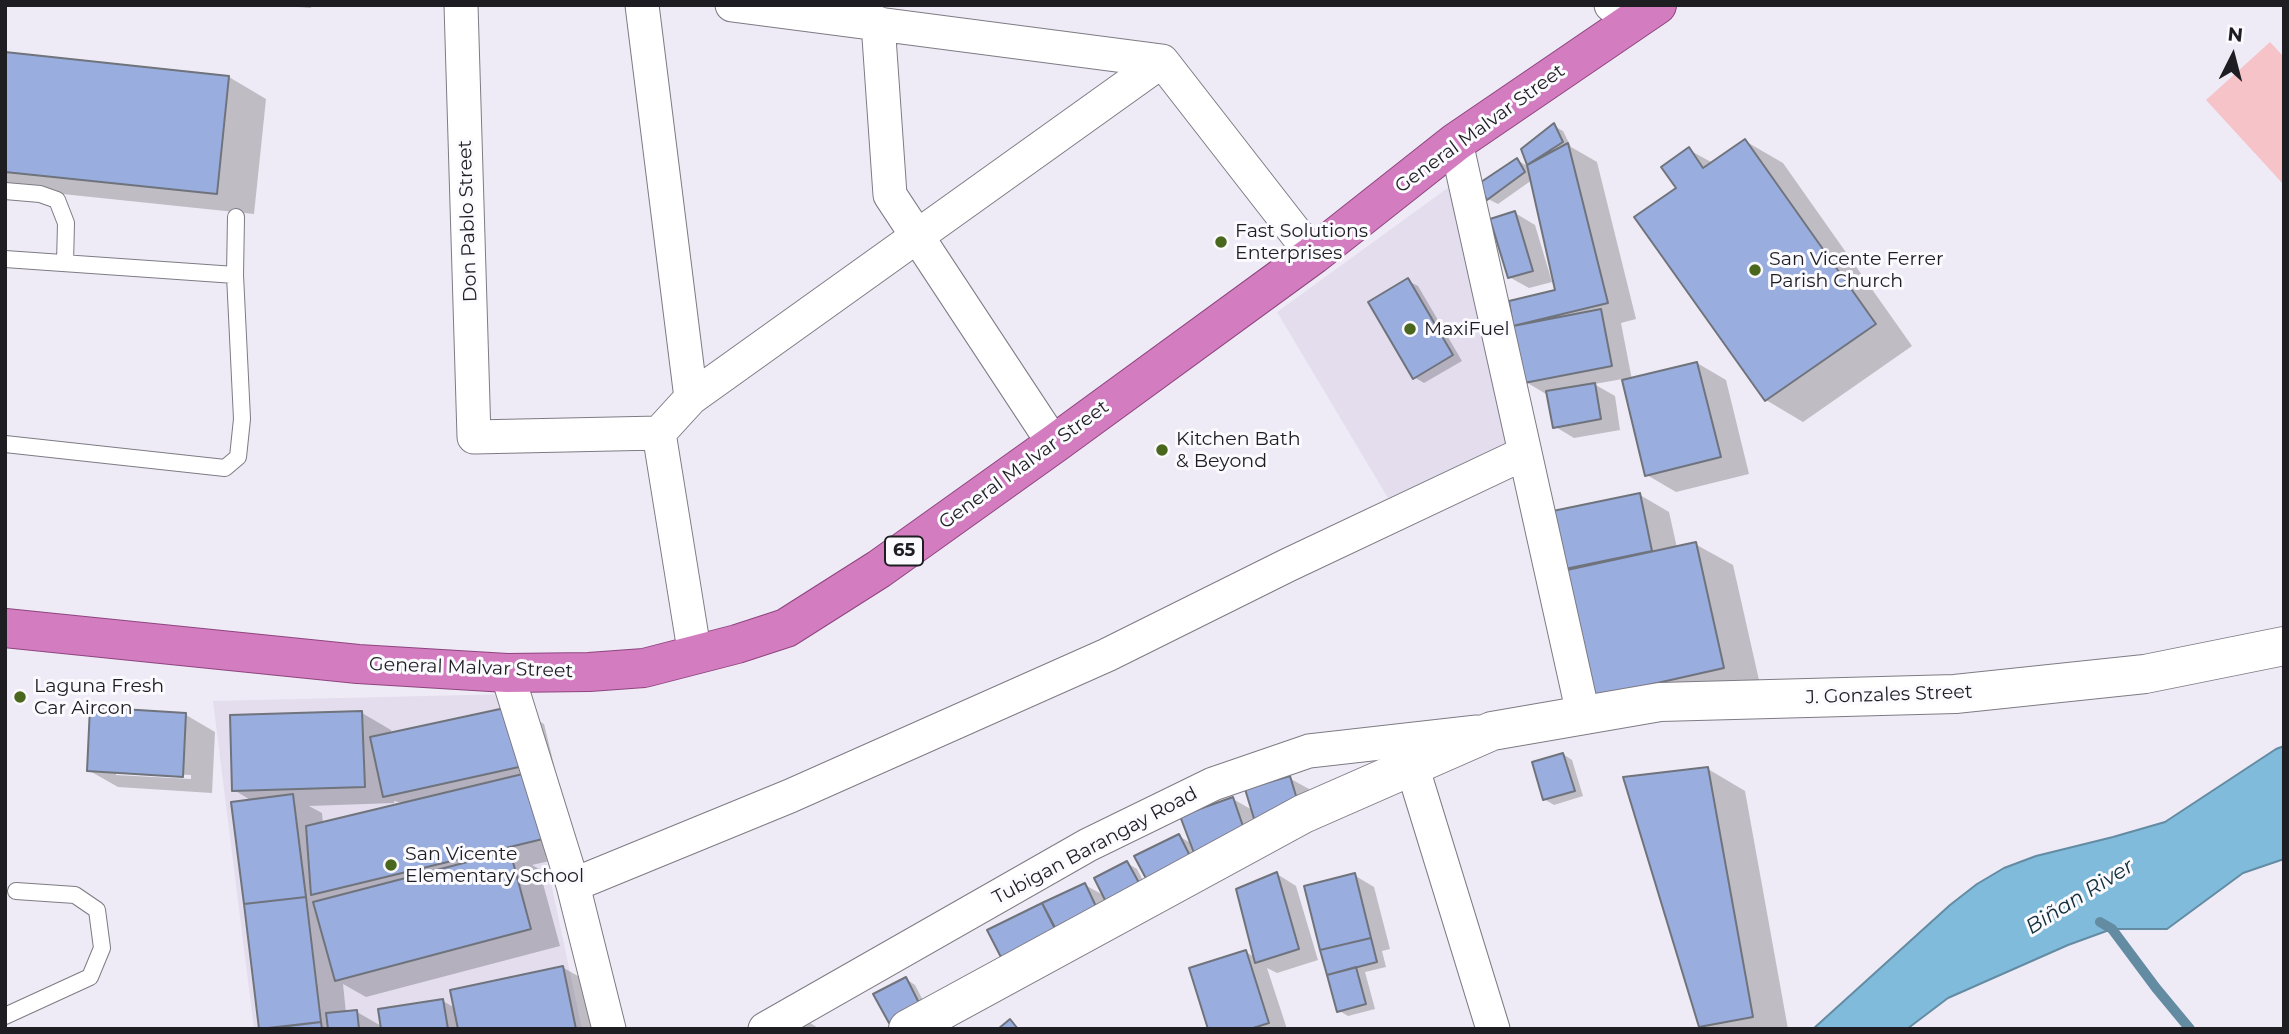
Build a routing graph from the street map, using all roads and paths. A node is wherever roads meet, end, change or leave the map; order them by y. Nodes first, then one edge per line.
1 (461, 5) edge
2 (642, 5) edge
3 (732, 5) edge
4 (1634, 11) edge
5 (878, 23) junction
6 (1162, 61) junction
7 (1456, 142) junction
8 (5, 191) edge
9 (236, 217) dead end
10 (918, 236) junction
11 (1313, 255) junction
12 (5, 259) edge
13 (65, 263) junction
14 (235, 275) junction
15 (691, 398) junction
16 (659, 433) junction
17 (5, 444) edge
18 (1054, 444) junction
19 (1525, 453) junction
20 (5, 628) edge
21 (2284, 646) edge
22 (695, 656) junction
23 (507, 673) junction
24 (1583, 714) junction
25 (1492, 731) junction
26 (1412, 766) junction
27 (573, 885) junction
28 (16, 891) dead end
29 (5, 1016) edge
30 (609, 1029) edge
31 (765, 1029) edge
32 (908, 1029) edge
33 (1493, 1029) edge

1 - 16 street, Don Pablo Street
2 - 15 street
3 - 5 street
4 - 7 highway, General Malvar Street / 65
5 - 6 street
5 - 10 street
6 - 10 street
6 - 11 street
7 - 11 highway, General Malvar Street / 65
7 - 19 street
8 - 13 lane
9 - 14 lane
10 - 15 street
10 - 18 street
11 - 18 highway, General Malvar Street / 65
12 - 13 lane
13 - 14 lane
14 - 17 lane
15 - 16 street
16 - 22 street
18 - 22 highway, General Malvar Street / 65
19 - 24 street
19 - 27 street
20 - 23 highway, General Malvar Street / 65
21 - 24 street, J. Gonzales Street
22 - 23 highway, General Malvar Street / 65
23 - 27 street
24 - 25 street, J. Gonzales Street
25 - 26 street, J. Gonzales Street
25 - 31 street, Tubigan Barangay Road
26 - 32 street, J. Gonzales Street
26 - 33 street
27 - 30 street
28 - 29 lane

